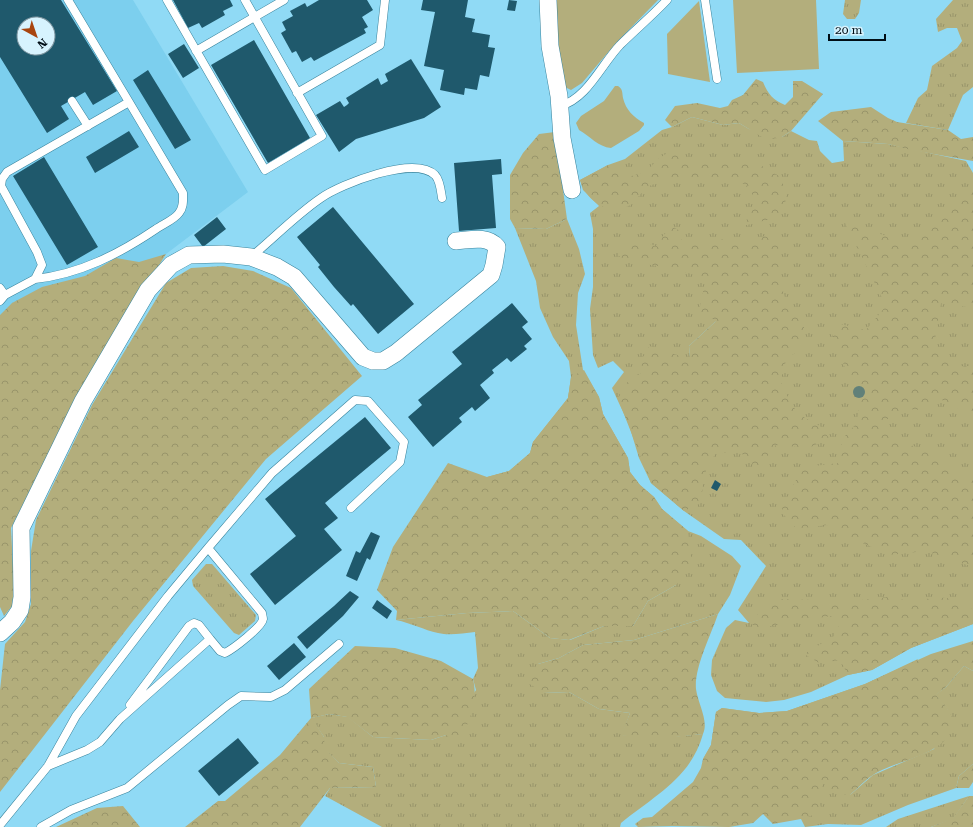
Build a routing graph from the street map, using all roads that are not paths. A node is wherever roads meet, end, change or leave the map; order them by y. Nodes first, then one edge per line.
1 (68, 0) edge
2 (167, 0) edge
3 (245, 0) edge
4 (284, 0) edge
5 (385, 0) edge
6 (548, 0) edge
7 (667, 0) edge
8 (705, 0) edge
9 (255, 17) junction
10 (196, 51) junction
11 (717, 79) dead end
12 (297, 93) junction
13 (72, 102) dead end
14 (129, 102) junction
15 (560, 106) junction
16 (88, 126) junction
17 (572, 190) dead end
18 (442, 198) dead end
19 (456, 241) dead end
20 (251, 257) junction
21 (35, 278) junction
22 (2, 295) edge
23 (351, 508) dead end
24 (208, 548) junction
25 (0, 633) edge
26 (210, 639) junction
27 (339, 644) dead end
28 (120, 719) junction
29 (48, 766) junction
30 (0, 825) edge
31 (41, 827) edge

1 - 14 lane
2 - 10 lane
3 - 9 lane
4 - 9 lane
5 - 12 lane
6 - 15 street
7 - 15 lane
8 - 11 lane
9 - 10 lane
9 - 12 lane
10 - 12 lane
13 - 16 lane
14 - 16 lane
14 - 21 lane
15 - 17 street
16 - 21 lane
18 - 20 lane
19 - 20 street
20 - 25 street
21 - 22 lane
23 - 24 lane
24 - 26 lane
24 - 29 lane
26 - 28 lane
26 - 28 lane
27 - 31 lane
28 - 29 lane
29 - 30 lane

